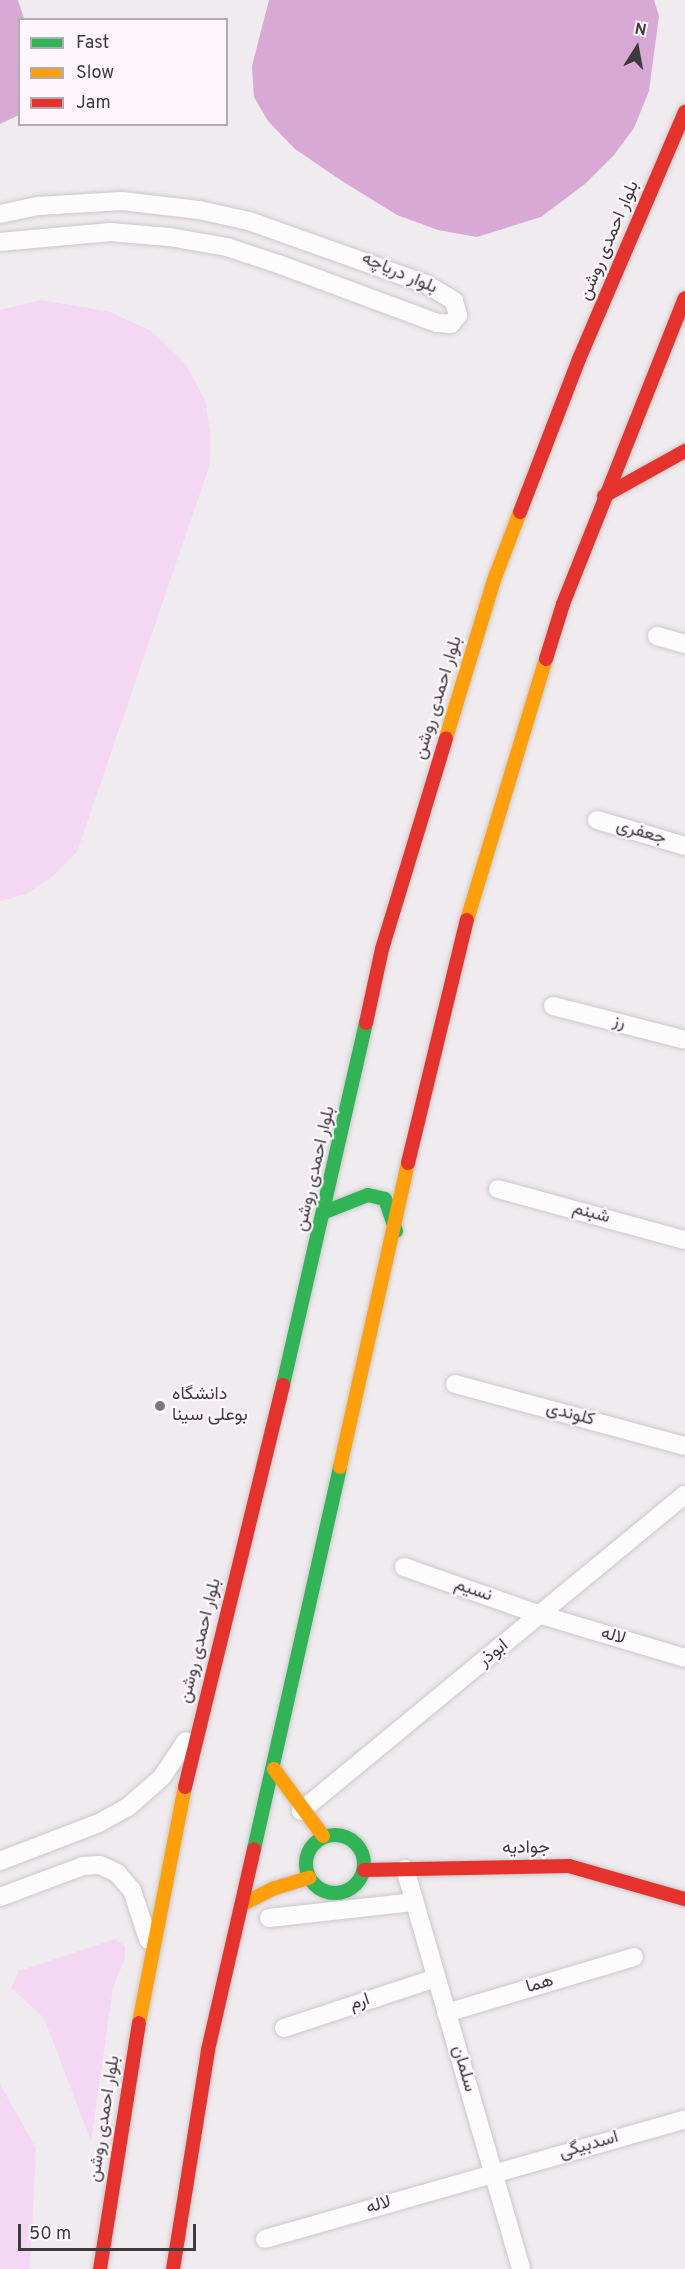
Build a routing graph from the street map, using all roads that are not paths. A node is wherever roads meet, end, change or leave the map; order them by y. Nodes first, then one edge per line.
1 (685, 112) edge
2 (0, 213) edge
3 (0, 242) edge
4 (685, 298) edge
5 (685, 451) edge
6 (604, 496) junction
7 (657, 636) dead end
8 (685, 644) edge
9 (597, 820) dead end
10 (685, 846) edge
11 (553, 1006) dead end
12 (685, 1040) edge
13 (498, 1189) dead end
14 (325, 1212) junction
15 (396, 1231) junction
16 (685, 1239) edge
17 (455, 1384) dead end
18 (685, 1446) edge
19 (685, 1495) edge
20 (404, 1567) dead end
21 (541, 1615) junction
22 (685, 1658) edge
23 (208, 1690) junction
24 (274, 1769) junction
25 (301, 1811) junction
26 (323, 1836) junction
27 (0, 1861) edge
28 (405, 1869) junction
29 (364, 1870) junction
30 (309, 1878) junction
31 (0, 1897) edge
32 (685, 1899) edge
33 (413, 1902) junction
34 (243, 1904) junction
35 (269, 1918) dead end
36 (152, 1954) junction
37 (634, 1957) dead end
38 (436, 1978) junction
39 (446, 2013) junction
40 (284, 2028) dead end
41 (685, 2119) edge
42 (493, 2174) junction
43 (265, 2239) dead end
44 (100, 2269) edge
45 (173, 2269) edge
46 (521, 2269) edge

1 - 14 main road, بلوار احمدی روشن
2 - 3 street, بلوار دریاچه
4 - 6 main road
5 - 6 main road
6 - 15 main road
7 - 8 street
9 - 10 street, جعفری
11 - 12 street, رز
13 - 16 street, شبنم
14 - 15 main road
14 - 23 main road, بلوار احمدی روشن
15 - 24 main road
17 - 18 street, کلوندی
19 - 21 street, ابوذر
20 - 21 street, نسیم
21 - 22 street, لاله
21 - 25 street, ابوذر
23 - 27 street
23 - 36 main road, بلوار احمدی روشن
24 - 25 main road
24 - 34 main road
25 - 26 main road
26 - 29 main road
26 - 30 main road
28 - 29 main road, جوادیه
28 - 32 main road, جوادیه
28 - 33 street, سلمان
29 - 30 main road
30 - 34 main road
31 - 36 street
33 - 35 street
33 - 38 street, سلمان
34 - 45 main road
36 - 44 main road, بلوار احمدی روشن
37 - 39 street, هما
38 - 39 street, سلمان
38 - 40 street, ارم
39 - 42 street, سلمان
41 - 42 street, اسدبیگی
42 - 43 street, لاله
42 - 46 street, سلمان

